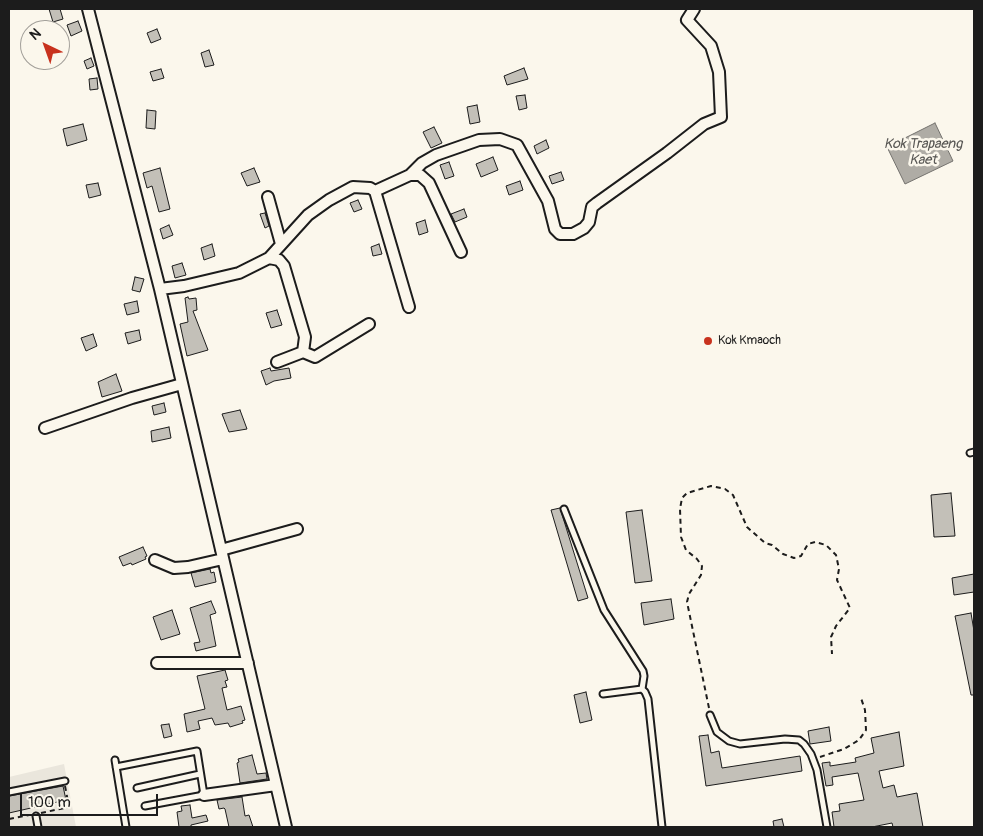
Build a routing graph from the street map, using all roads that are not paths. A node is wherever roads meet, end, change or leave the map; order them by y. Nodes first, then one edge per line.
1 (88, 9) edge
2 (694, 9) edge
3 (410, 176) junction
4 (375, 191) junction
5 (268, 197) dead end
6 (282, 244) junction
7 (461, 252) dead end
8 (269, 258) junction
9 (160, 289) junction
10 (408, 307) dead end
11 (369, 324) dead end
12 (303, 352) junction
13 (277, 362) dead end
14 (182, 384) junction
15 (45, 428) dead end
16 (564, 509) dead end
17 (297, 529) dead end
18 (222, 554) junction
19 (154, 560) dead end
20 (157, 663) dead end
21 (248, 663) junction
22 (642, 689) junction
23 (603, 694) dead end
24 (710, 715) road end
25 (114, 760) dead end
26 (116, 767) junction
27 (200, 774) junction
28 (65, 781) road end
29 (276, 785) junction
30 (137, 788) dead end
31 (9, 792) edge
32 (204, 795) junction
33 (145, 806) dead end
34 (36, 816) dead end
35 (38, 827) edge
36 (126, 827) edge
37 (286, 827) edge
38 (662, 827) edge
39 (827, 827) edge

1 - 9 street
2 - 3 street
3 - 4 street
3 - 7 street
4 - 6 street
4 - 10 street
5 - 6 street
6 - 8 street
8 - 9 street
8 - 12 street
9 - 14 street
11 - 12 street
12 - 13 street
14 - 15 street
14 - 18 street
16 - 22 lane
17 - 18 street
18 - 19 street
18 - 21 street
20 - 21 street
21 - 29 street
22 - 23 lane
22 - 38 lane
24 - 39 lane
25 - 26 lane
26 - 27 lane
26 - 36 lane
27 - 30 lane
27 - 32 lane
28 - 31 lane
29 - 32 street
29 - 37 street
32 - 33 lane
34 - 35 lane

